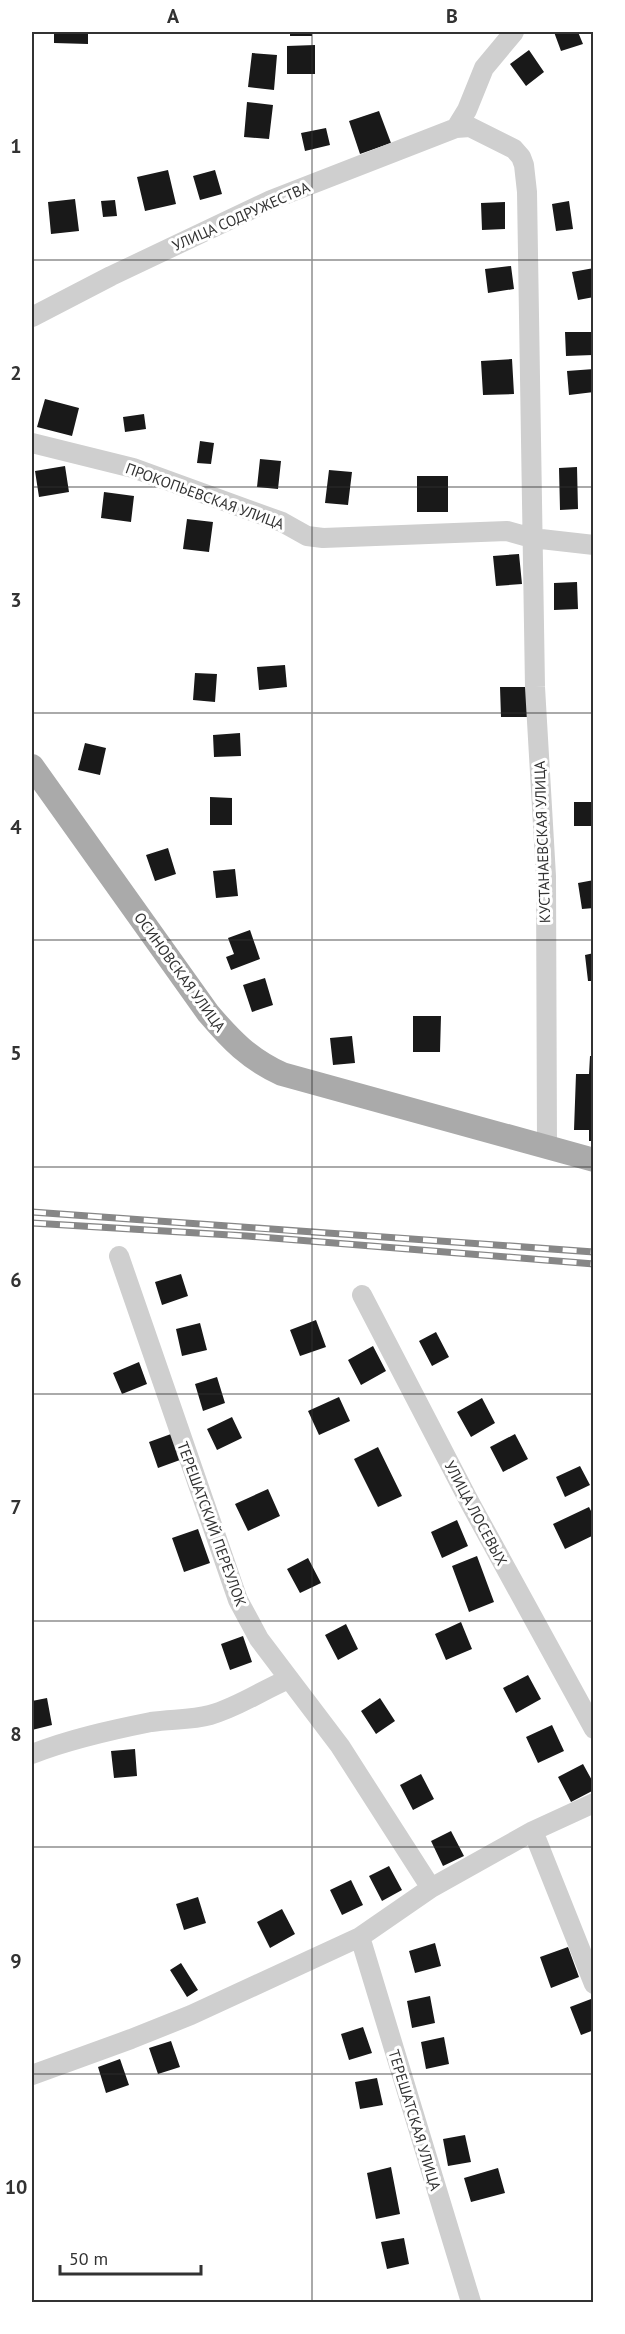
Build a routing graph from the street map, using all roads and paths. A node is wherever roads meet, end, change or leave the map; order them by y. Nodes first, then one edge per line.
1 (514, 32) edge
2 (456, 128) junction
3 (32, 317) edge
4 (32, 443) edge
5 (532, 538) junction
6 (594, 545) edge
7 (32, 766) edge
8 (547, 1147) junction
9 (594, 1160) edge
10 (119, 1256) dead end
11 (362, 1295) dead end
12 (290, 1679) junction
13 (594, 1729) edge
14 (32, 1754) edge
15 (594, 1803) edge
16 (533, 1831) junction
17 (430, 1888) junction
18 (360, 1937) junction
19 (594, 1984) edge
20 (32, 2074) edge
21 (471, 2302) edge

1 - 2 street
2 - 3 street, УЛИЦА СОДРУЖЕСТВА
2 - 5 street, КУСТАНАЕВСКАЯ УЛИЦА
4 - 5 street, ПРОКОПЬЕВСКАЯ УЛИЦА
5 - 6 street, ПРОКОПЬЕВСКАЯ УЛИЦА
5 - 8 street, КУСТАНАЕВСКАЯ УЛИЦА
7 - 8 main road, ОСИНОВСКАЯ УЛИЦА
8 - 9 main road, ОСИНОВСКАЯ УЛИЦА
10 - 12 street, ТЕРЕШАТСКИЙ ПЕРЕУЛОК
11 - 13 street, УЛИЦА ЛОСЕВЫХ
12 - 14 street
12 - 17 street, ТЕРЕШАТСКИЙ ПЕРЕУЛОК
15 - 16 street
16 - 17 street
16 - 19 street
17 - 18 street
18 - 20 street
18 - 21 street, ТЕРЕШАТСКАЯ УЛИЦА

